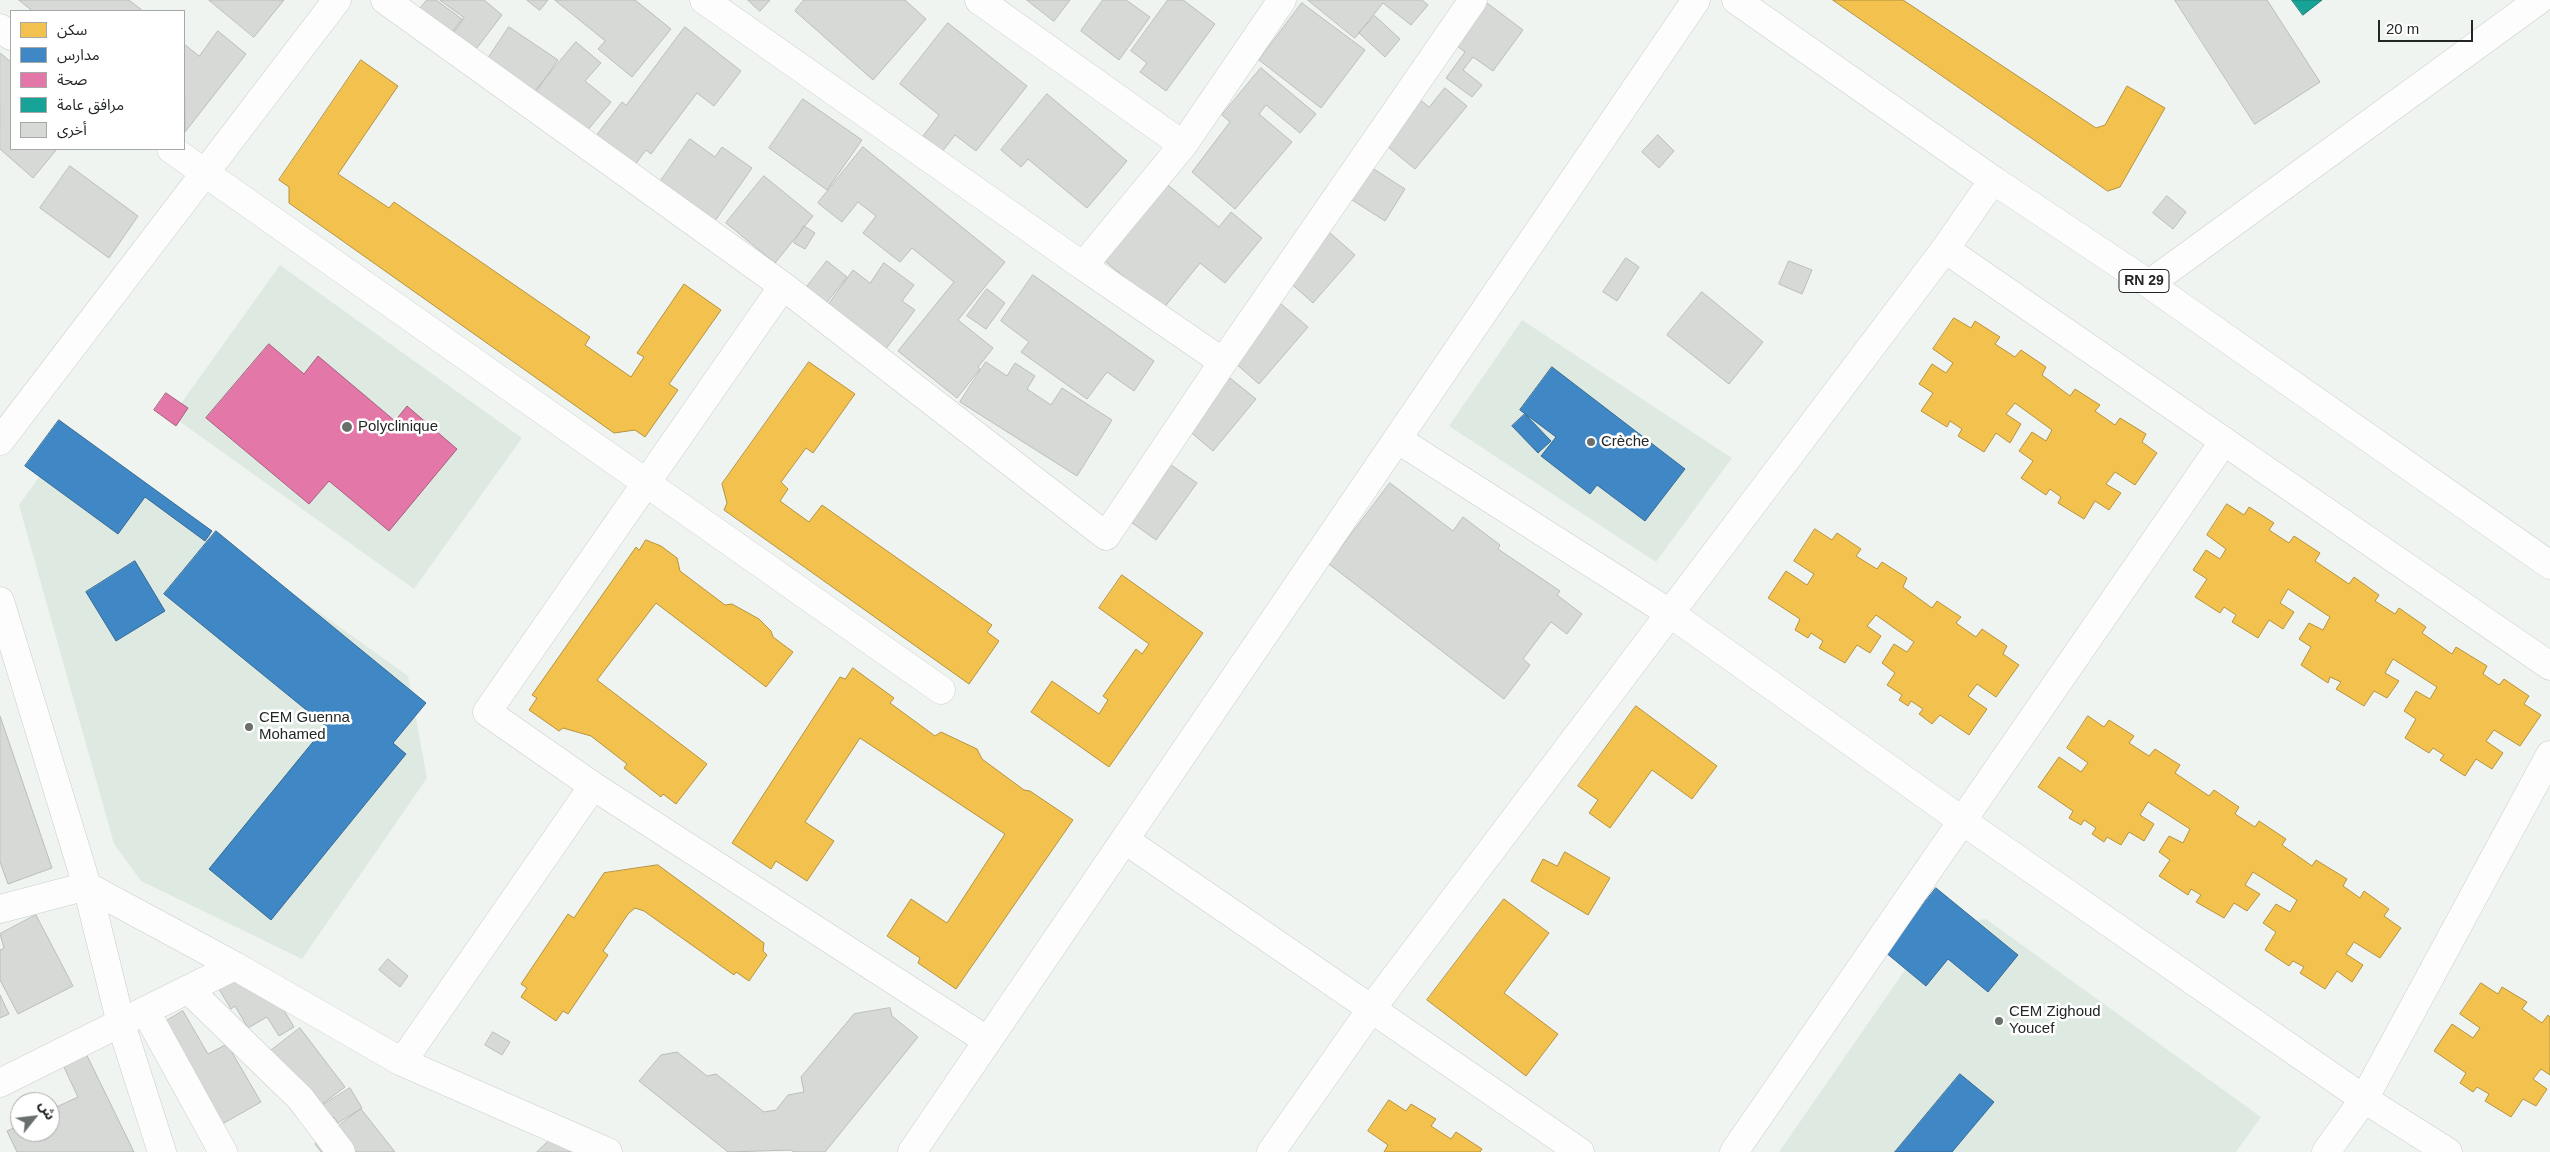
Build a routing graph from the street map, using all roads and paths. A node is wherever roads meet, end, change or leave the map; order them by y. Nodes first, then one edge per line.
1 (336, 0) edge
2 (385, 0) edge
3 (704, 0) edge
4 (979, 0) edge
5 (1282, 0) edge
6 (1473, 0) edge
7 (1696, 0) edge
8 (1736, 0) edge
9 (2539, 0) edge
10 (1183, 145) junction
11 (172, 150) edge
12 (205, 172) junction
13 (1993, 180) junction
14 (1945, 249) junction
15 (1083, 266) junction
16 (2149, 284) junction
17 (783, 286) junction
18 (1223, 362) junction
19 (1398, 439) junction
20 (0, 441) edge
21 (2224, 441) junction
22 (645, 482) junction
23 (2550, 565) edge
24 (0, 601) edge
25 (1671, 614) junction
26 (2550, 666) edge
27 (941, 690) dead end
28 (2550, 755) edge
29 (593, 786) junction
30 (1961, 820) junction
31 (1124, 840) junction
32 (87, 886) junction
33 (0, 909) edge
34 (235, 966) junction
35 (188, 990) junction
36 (1372, 1008) junction
37 (146, 1012) junction
38 (121, 1024) junction
39 (988, 1041) junction
40 (402, 1062) junction
41 (0, 1083) edge
42 (2364, 1099) junction
43 (162, 1152) edge
44 (223, 1152) edge
45 (341, 1152) edge
46 (608, 1152) edge
47 (912, 1152) edge
48 (1271, 1152) edge
49 (1580, 1152) edge
50 (1734, 1152) edge
51 (2326, 1152) edge
52 (2448, 1152) edge

1 - 12 street
2 - 17 street
3 - 15 street
4 - 10 street
5 - 10 street
6 - 18 street
7 - 19 street
8 - 13 street, RN 29
9 - 16 street
10 - 15 street
11 - 12 street
12 - 20 street
12 - 22 street
13 - 14 street
13 - 16 street, RN 29
14 - 21 street
14 - 25 street
15 - 18 street
16 - 23 street, RN 29
17 - 18 street
17 - 22 street
19 - 25 street
19 - 31 street
21 - 26 street
21 - 30 street
22 - 27 street
22 - 29 street
24 - 32 street
25 - 30 street
25 - 36 street
28 - 42 street
29 - 39 street
29 - 40 street
30 - 42 street
30 - 50 street
31 - 36 street
31 - 39 street
32 - 33 street
32 - 34 street
32 - 38 street
34 - 35 street
34 - 40 street
35 - 37 street
35 - 45 street
36 - 48 street
36 - 49 street
37 - 38 street
37 - 44 street
38 - 41 street
38 - 43 street
39 - 47 street
40 - 46 street
42 - 51 street
42 - 52 street

